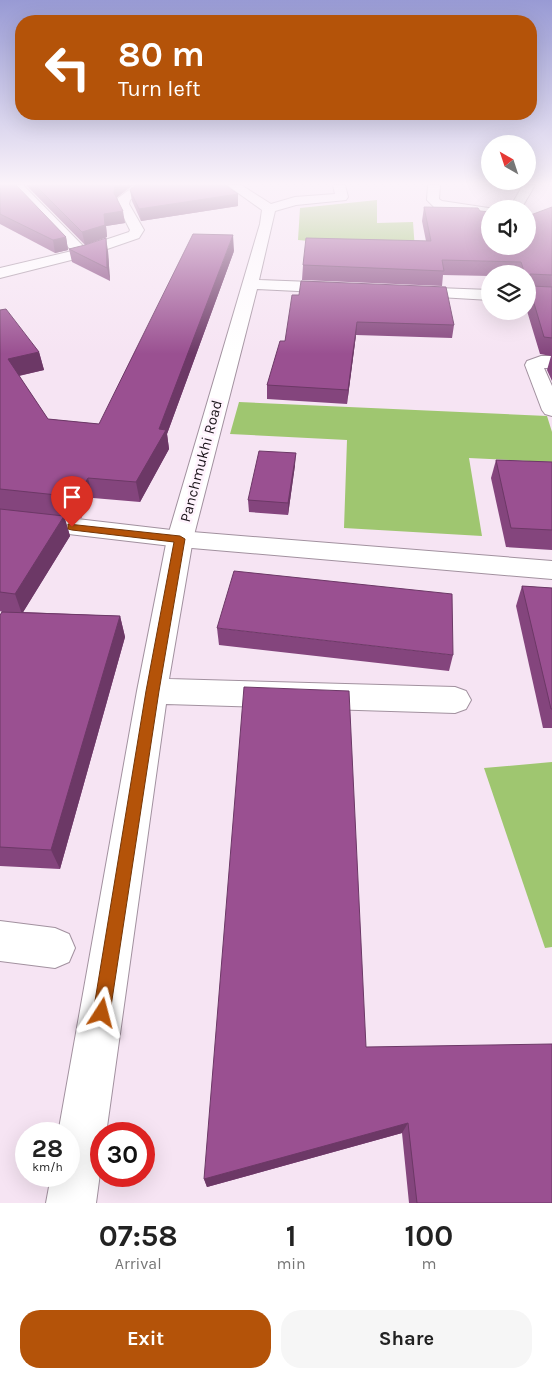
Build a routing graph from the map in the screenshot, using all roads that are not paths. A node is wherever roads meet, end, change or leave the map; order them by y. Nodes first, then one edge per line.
1 (70, 241) edge
2 (116, 241) edge
3 (262, 241) edge
4 (82, 253) junction
5 (0, 273) edge
6 (250, 284) junction
7 (356, 289) edge
8 (394, 291) edge
9 (481, 295) edge
10 (552, 362) edge
11 (552, 410) edge
12 (0, 518) edge
13 (180, 539) junction
14 (552, 570) edge
15 (152, 691) junction
16 (455, 700) dead end
17 (0, 941) edge
18 (55, 948) dead end
19 (72, 1203) edge

1 - 4 street
2 - 4 street
3 - 6 street, Panchmukhi Road
4 - 5 street
6 - 7 street
6 - 13 street, Panchmukhi Road
8 - 9 street
10 - 11 street
12 - 13 street
13 - 14 street
13 - 15 street, Panchmukhi Road
15 - 16 street
15 - 19 street, Panchmukhi Road
17 - 18 street

